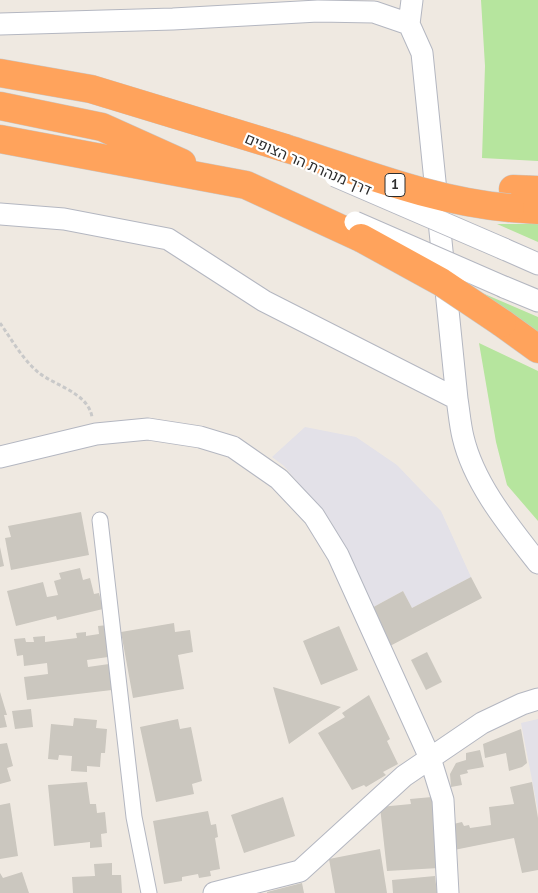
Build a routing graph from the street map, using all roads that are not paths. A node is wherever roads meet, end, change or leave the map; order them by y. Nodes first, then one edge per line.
1 (412, 0) edge
2 (0, 24) edge
3 (409, 24) junction
4 (0, 73) edge
5 (0, 106) edge
6 (0, 123) edge
7 (0, 140) edge
8 (284, 151) junction
9 (210, 177) junction
10 (520, 196) edge
11 (538, 210) edge
12 (0, 214) edge
13 (358, 230) junction
14 (538, 264) edge
15 (538, 301) edge
16 (538, 350) edge
17 (457, 399) junction
18 (0, 457) edge
19 (100, 520) dead end
20 (538, 562) edge
21 (538, 687) edge
22 (530, 702) edge
23 (430, 758) junction
24 (149, 893) edge
25 (214, 893) edge
26 (448, 893) edge

1 - 3 street
2 - 3 street
3 - 17 street
4 - 8 highway, 1
5 - 9 highway
6 - 9 highway
7 - 9 highway
8 - 10 highway, 1, bridge
8 - 14 street, דרך מנהרת הר הצופים, bridge
9 - 13 highway
10 - 11 highway, 1
12 - 17 street
13 - 15 street, bridge
13 - 16 highway, bridge
17 - 20 street
18 - 23 street
19 - 24 street
21 - 22 street
22 - 23 street
23 - 25 street
23 - 26 street

